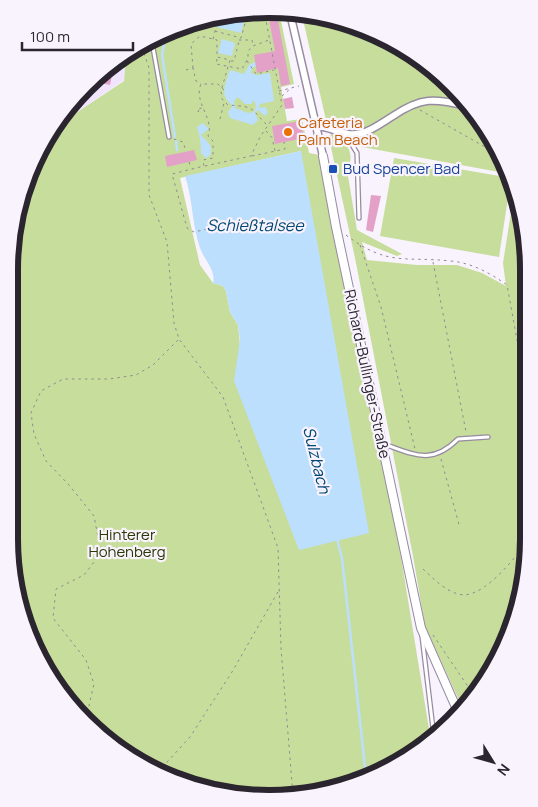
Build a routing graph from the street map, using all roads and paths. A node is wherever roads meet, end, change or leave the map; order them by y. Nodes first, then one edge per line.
1 (266, 18) edge
2 (247, 19) edge
3 (291, 19) edge
4 (216, 23) edge
5 (215, 31) junction
6 (242, 38) junction
7 (213, 39) junction
8 (239, 40) junction
9 (270, 40) junction
10 (153, 46) edge
11 (253, 46) junction
12 (143, 51) edge
13 (217, 57) junction
14 (230, 60) junction
15 (247, 60) junction
16 (228, 67) junction
17 (192, 68) junction
18 (186, 70) dead end
19 (276, 70) junction
20 (201, 84) junction
21 (307, 84) junction
22 (290, 88) junction
23 (223, 89) junction
24 (280, 91) junction
25 (281, 97) junction
26 (224, 103) junction
27 (459, 104) edge
28 (410, 105) junction
29 (202, 108) junction
30 (199, 110) dead end
31 (220, 119) dead end
32 (317, 126) junction
33 (269, 127) junction
34 (266, 130) junction
35 (346, 135) junction
36 (169, 137) joint
37 (284, 142) dead end
38 (491, 150) edge
39 (275, 151) junction
40 (186, 152) dead end
41 (251, 156) junction
42 (323, 156) joint
43 (189, 162) dead end
44 (204, 166) junction
45 (191, 170) junction
46 (359, 218) dead end
47 (225, 225) dead end
48 (336, 227) junction
49 (359, 245) junction
50 (433, 261) junction
51 (179, 339) junction
52 (520, 356) edge
53 (488, 437) dead end
54 (467, 438) junction
55 (382, 443) junction
56 (440, 453) junction
57 (416, 454) junction
58 (460, 528) dead end
59 (520, 551) edge
60 (423, 569) dead end
61 (280, 589) junction
62 (421, 628) junction
63 (470, 689) edge
64 (456, 707) edge
65 (88, 712) edge
66 (433, 729) edge
67 (163, 766) edge
68 (291, 788) edge

1 - 9 path
2 - 6 path
3 - 21 street, Richard-Bullinger-Straße
4 - 5 path
5 - 6 path
5 - 7 path
6 - 8 path
7 - 13 path
7 - 17 path
8 - 11 path
8 - 14 path
9 - 11 path
9 - 19 path
10 - 36 lane
11 - 15 path
12 - 51 path
13 - 14 path
13 - 16 path
14 - 16 path
15 - 16 path
15 - 19 path
16 - 23 path
17 - 18 path
17 - 20 path
19 - 24 path
20 - 23 path
20 - 29 path
21 - 22 path
21 - 32 street, Richard-Bullinger-Straße
22 - 24 path
22 - 25 path
23 - 26 path
24 - 25 path
25 - 33 path
26 - 31 path
26 - 33 path
27 - 28 street
28 - 35 street
28 - 38 path
29 - 30 path
29 - 44 path
32 - 35 street
32 - 42 street, Richard-Bullinger-Straße
33 - 34 path
34 - 39 path
34 - 41 path
35 - 46 lane
36 - 40 path
37 - 39 path
39 - 41 path
41 - 44 path
42 - 48 street, Richard-Bullinger-Straße
43 - 45 path
44 - 45 path
45 - 47 path
48 - 49 path
48 - 55 street, Richard-Bullinger-Straße
49 - 50 path
49 - 57 path
50 - 52 path
50 - 54 path
51 - 61 path
51 - 65 path
53 - 54 lane
54 - 56 lane
55 - 57 lane
55 - 62 street, Richard-Bullinger-Straße
56 - 57 lane
56 - 58 path
59 - 60 path
61 - 67 path
61 - 68 path
62 - 63 path
62 - 64 street
62 - 66 lane, Richard-Bullinger-Straße

